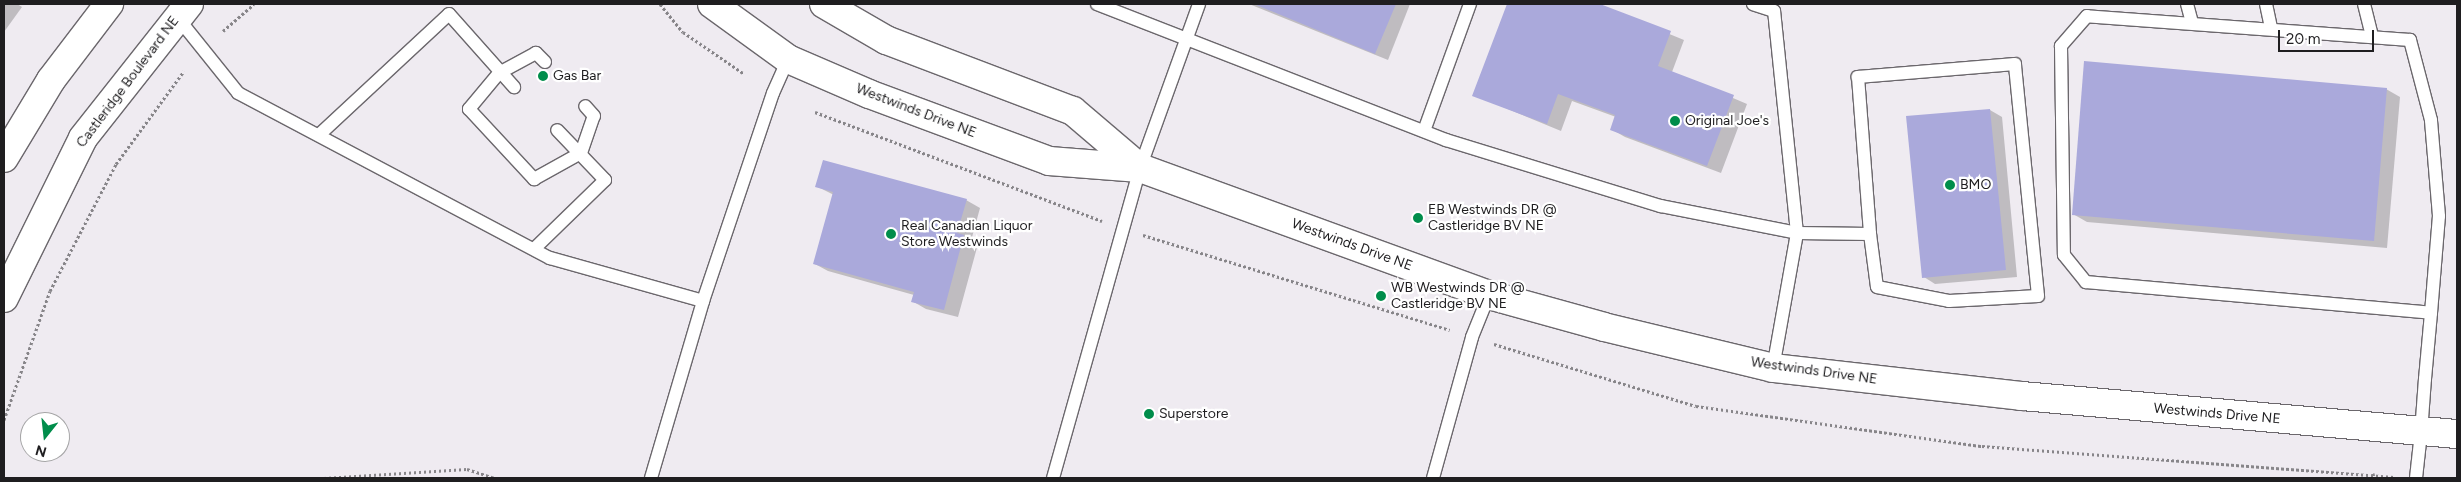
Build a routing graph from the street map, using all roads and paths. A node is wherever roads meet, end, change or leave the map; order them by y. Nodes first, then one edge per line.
1 (109, 4) edge
2 (254, 4) edge
3 (660, 4) edge
4 (712, 4) edge
5 (824, 4) edge
6 (1097, 4) edge
7 (1199, 4) edge
8 (1470, 4) edge
9 (1754, 4) edge
10 (2187, 4) edge
11 (2266, 4) edge
12 (2364, 4) edge
13 (1778, 8) edge
14 (1123, 9) edge
15 (183, 10) edge
16 (2192, 24) junction
17 (2271, 28) junction
18 (223, 31) dead end
19 (2372, 35) junction
20 (1186, 39) junction
21 (788, 59) junction
22 (545, 62) dead end
23 (184, 71) dead end
24 (499, 72) junction
25 (743, 73) dead end
26 (514, 87) dead end
27 (585, 106) dead end
28 (557, 130) dead end
29 (1424, 131) junction
30 (320, 134) junction
31 (580, 153) junction
32 (4, 158) edge
33 (1140, 168) junction
34 (1796, 233) junction
35 (1870, 234) junction
36 (534, 249) junction
37 (1489, 295) junction
38 (4, 298) edge
39 (703, 301) junction
40 (2431, 313) junction
41 (1773, 368) junction
42 (4, 420) edge
43 (2421, 433) junction
44 (2457, 434) edge
45 (2373, 473) dead end
46 (324, 478) edge
47 (494, 478) edge
48 (651, 478) edge
49 (1053, 478) edge
50 (1433, 478) edge
51 (2374, 478) edge
52 (2416, 478) edge

1 - 32 street
2 - 18 path
3 - 25 path
4 - 21 street, Westwinds Drive NE
5 - 33 street, Westwinds Drive NE
6 - 14 lane
7 - 20 lane
8 - 29 lane
9 - 13 lane
10 - 16 lane
11 - 17 lane
12 - 19 lane
13 - 34 lane
14 - 20 lane
15 - 30 lane
15 - 38 street, Castleridge Boulevard NE
16 - 17 lane
16 - 40 lane
17 - 19 lane
19 - 40 lane
20 - 29 lane
20 - 33 lane
21 - 33 street, Westwinds Drive NE
21 - 39 lane
22 - 24 lane
23 - 42 path
24 - 26 lane
24 - 30 lane
24 - 31 lane
27 - 31 lane
28 - 31 lane
29 - 34 lane
30 - 36 lane
31 - 36 lane
33 - 37 street, Westwinds Drive NE
33 - 49 lane
34 - 35 lane
34 - 41 lane
35 - 35 lane
36 - 39 lane
37 - 41 street, Westwinds Drive NE
37 - 50 lane
39 - 48 lane
40 - 43 lane
41 - 43 street, Westwinds Drive NE
43 - 44 street, Westwinds Drive NE
43 - 52 lane
45 - 51 path
46 - 47 path

